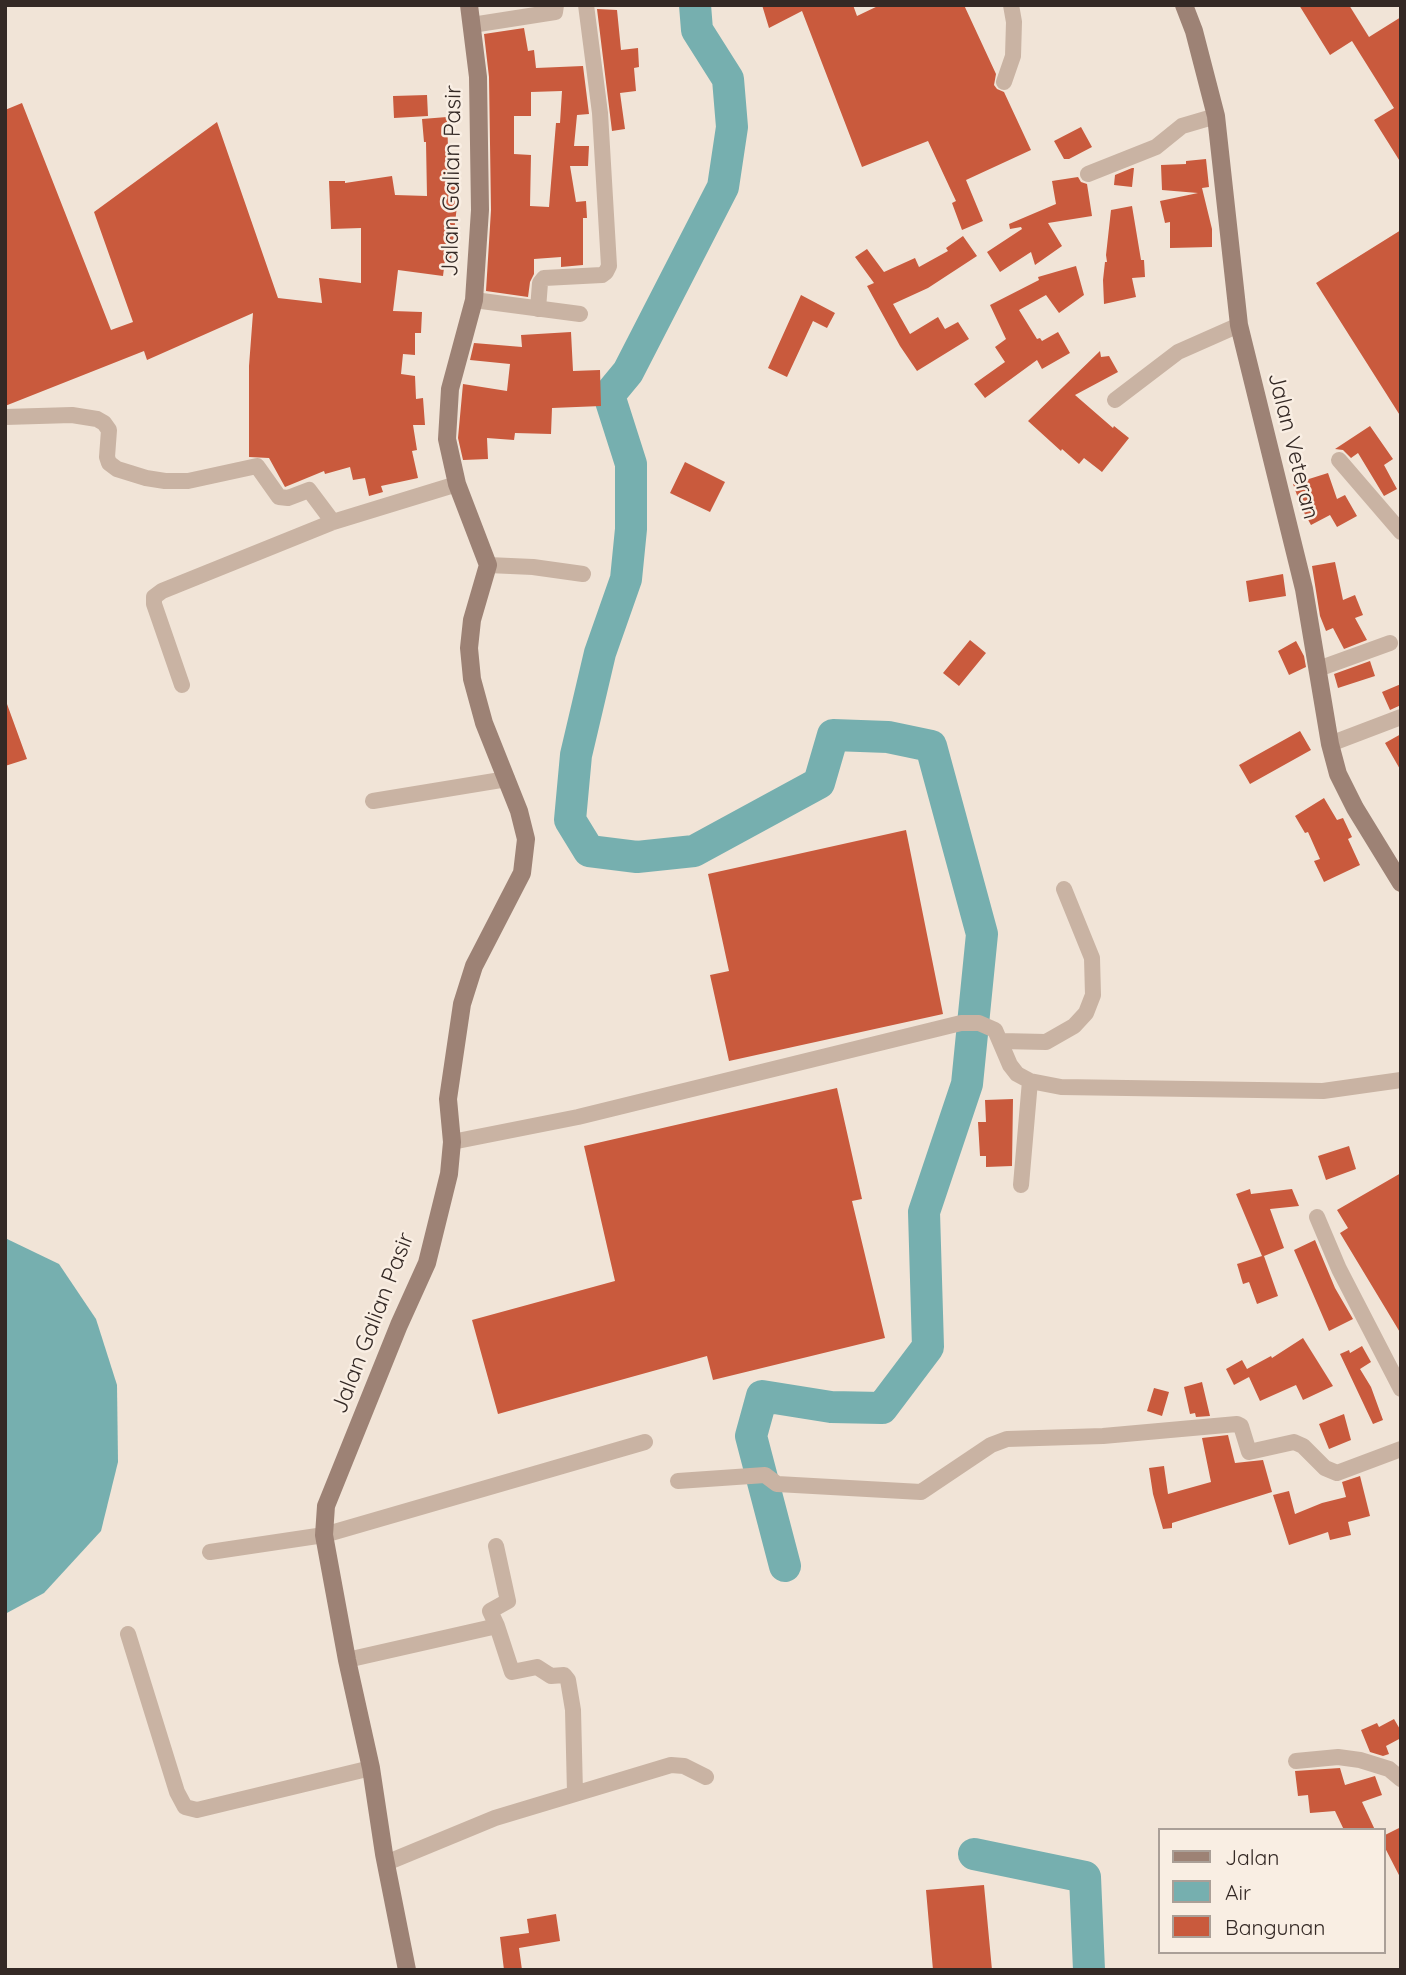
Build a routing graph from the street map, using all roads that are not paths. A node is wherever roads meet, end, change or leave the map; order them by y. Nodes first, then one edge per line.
1 (469, 5) edge
2 (556, 5) edge
3 (586, 5) edge
4 (1011, 5) edge
5 (1184, 5) edge
6 (472, 25) junction
7 (1004, 82) dead end
8 (1216, 116) junction
9 (1088, 174) dead end
10 (474, 300) junction
11 (538, 309) junction
12 (580, 314) dead end
13 (1239, 325) junction
14 (1115, 400) dead end
15 (5, 417) edge
16 (1339, 460) dead end
17 (457, 484) junction
18 (333, 522) junction
19 (1401, 532) edge
20 (488, 565) junction
21 (583, 574) dead end
22 (1390, 643) dead end
23 (1318, 669) junction
24 (182, 685) dead end
25 (1401, 717) edge
26 (1330, 744) junction
27 (507, 779) junction
28 (373, 801) dead end
29 (1401, 883) edge
30 (1064, 889) dead end
31 (1001, 1041) junction
32 (1401, 1080) edge
33 (1030, 1081) junction
34 (452, 1142) junction
35 (1021, 1185) dead end
36 (1317, 1217) dead end
37 (1401, 1390) edge
38 (645, 1442) dead end
39 (1401, 1449) edge
40 (678, 1481) dead end
41 (324, 1535) junction
42 (496, 1546) dead end
43 (210, 1552) dead end
44 (497, 1626) junction
45 (128, 1634) dead end
46 (347, 1660) junction
47 (1296, 1760) dead end
48 (371, 1768) junction
49 (706, 1777) dead end
50 (1401, 1779) edge
51 (575, 1793) junction
52 (386, 1863) junction
53 (407, 1970) edge

1 - 6 street, Jalan Galian Pasir
2 - 6 street
3 - 11 street
4 - 7 street
5 - 8 street, Jalan Veteran
6 - 10 street, Jalan Galian Pasir
8 - 9 street
8 - 13 street, Jalan Veteran
10 - 11 street
10 - 17 street, Jalan Galian Pasir
11 - 12 street
13 - 14 street
13 - 23 street, Jalan Veteran
15 - 18 street
16 - 19 street
17 - 18 street
17 - 20 street, Jalan Galian Pasir
18 - 24 street
20 - 21 street
20 - 27 street, Jalan Galian Pasir
22 - 23 street
23 - 26 street, Jalan Veteran
25 - 26 street
26 - 29 street, Jalan Veteran
27 - 28 street
27 - 34 street, Jalan Galian Pasir
30 - 31 street
31 - 33 street
31 - 34 street
32 - 33 street
33 - 35 street
34 - 41 street, Jalan Galian Pasir
36 - 37 street
38 - 41 street
39 - 40 street
41 - 43 street
41 - 46 street, Jalan Galian Pasir
42 - 44 street
44 - 46 street
44 - 51 street
45 - 48 street
46 - 48 street, Jalan Galian Pasir
47 - 50 street
48 - 52 street, Jalan Galian Pasir
49 - 51 street
51 - 52 street
52 - 53 street, Jalan Galian Pasir

